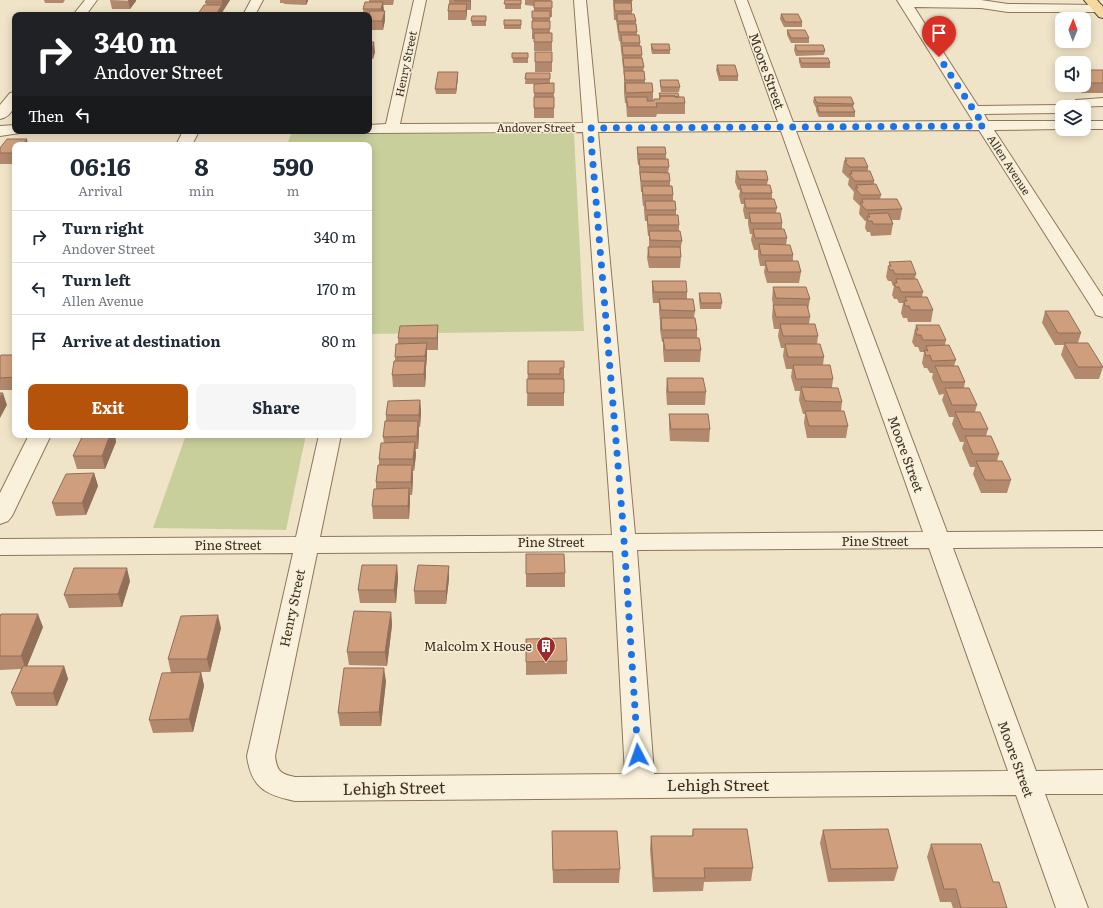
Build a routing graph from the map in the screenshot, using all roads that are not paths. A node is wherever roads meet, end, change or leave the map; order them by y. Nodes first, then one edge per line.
1 (91, 0) edge
2 (257, 0) edge
3 (420, 0) edge
4 (580, 0) edge
5 (741, 0) edge
6 (904, 2) edge
7 (1097, 7) edge
8 (1006, 8) junction
9 (81, 12) edge
10 (251, 12) edge
11 (1020, 21) dead end
12 (12, 100) edge
13 (1102, 102) edge
14 (1091, 103) edge
15 (1055, 109) edge
16 (974, 110) junction
17 (0, 115) edge
18 (1055, 125) edge
19 (1091, 125) edge
20 (1103, 125) edge
21 (984, 126) junction
22 (787, 127) junction
23 (590, 128) junction
24 (372, 129) edge
25 (392, 129) junction
26 (0, 130) edge
27 (12, 130) edge
28 (1103, 311) edge
29 (39, 438) edge
30 (329, 438) edge
31 (0, 516) edge
32 (1103, 539) edge
33 (937, 540) junction
34 (624, 542) junction
35 (306, 544) junction
36 (0, 547) edge
37 (269, 780) joint
38 (1103, 782) edge
39 (1025, 783) junction
40 (640, 786) junction
41 (1072, 908) edge

1 - 9 street
2 - 10 street
3 - 25 street, Henry Street
4 - 23 street
5 - 22 street, Moore Street
6 - 8 street
6 - 16 street, Allen Avenue
7 - 8 street
8 - 11 street
12 - 17 street
13 - 14 street
15 - 16 street
16 - 21 street, Allen Avenue
18 - 21 street, Andover Street
19 - 20 street
21 - 22 street, Andover Street
21 - 28 street, Allen Avenue
22 - 23 street, Andover Street
22 - 33 street, Moore Street
23 - 25 street, Andover Street
23 - 34 street
24 - 25 street, Andover Street
26 - 27 street
29 - 31 street
30 - 35 street, Henry Street
32 - 33 street, Pine Street
33 - 34 street, Pine Street
33 - 39 street, Moore Street
34 - 35 street, Pine Street
34 - 40 street
35 - 36 street, Pine Street
35 - 37 street, Henry Street
37 - 40 street, Lehigh Street
38 - 39 street, Lehigh Street
39 - 40 street, Lehigh Street
39 - 41 street, Moore Street

